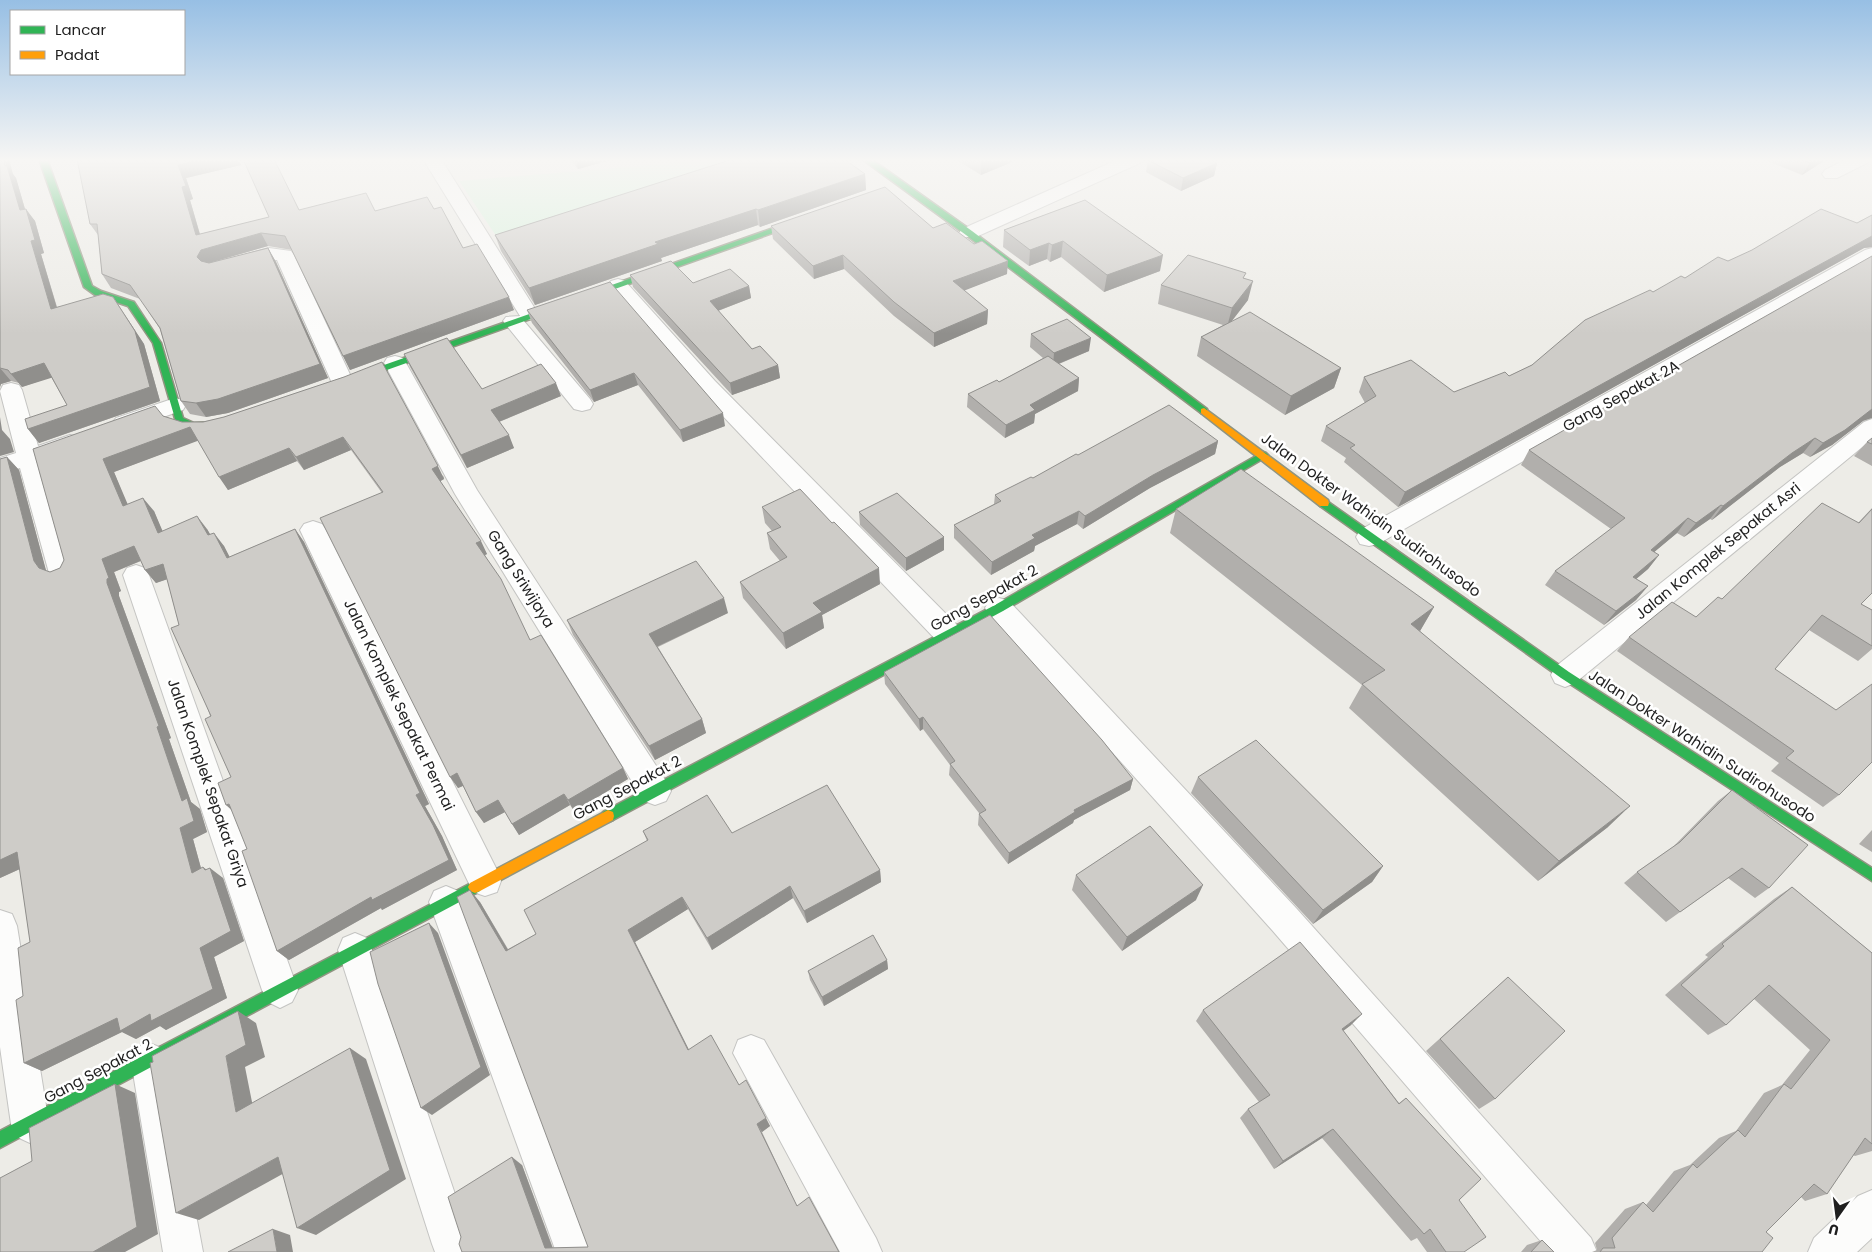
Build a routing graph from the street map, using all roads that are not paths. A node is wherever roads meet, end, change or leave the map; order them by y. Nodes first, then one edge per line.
1 (64, 217) edge
2 (465, 217) edge
3 (810, 217) edge
4 (947, 217) edge
5 (1005, 217) edge
6 (969, 234) junction
7 (1872, 254) edge
8 (217, 269) edge
9 (618, 284) junction
10 (521, 318) junction
11 (395, 363) junction
12 (337, 385) joint
13 (11, 390) edge
14 (582, 404) dead end
15 (175, 405) junction
16 (226, 422) edge
17 (1872, 427) edge
18 (1263, 455) junction
19 (29, 457) junction
20 (0, 466) edge
21 (313, 530) dead end
22 (1369, 537) junction
23 (62, 573) edge
24 (136, 575) dead end
25 (999, 608) junction
26 (949, 635) junction
27 (1565, 675) junction
28 (654, 791) junction
29 (1872, 874) edge
30 (485, 881) junction
31 (446, 902) junction
32 (0, 926) edge
33 (355, 950) junction
34 (280, 990) junction
35 (751, 1053) dead end
36 (149, 1061) junction
37 (15, 1132) edge
38 (1872, 1210) edge
39 (452, 1244) dead end
40 (183, 1252) edge
41 (576, 1252) edge
42 (862, 1252) edge
43 (1577, 1252) edge
44 (1828, 1252) edge

1 - 15 street
2 - 10 street
3 - 9 street
4 - 6 street, Jalan Dokter Wahidin Sudirohusodo
5 - 6 street
6 - 18 street, Jalan Dokter Wahidin Sudirohusodo
7 - 22 street, Gang Sepakat 2A
8 - 12 street
9 - 10 street
9 - 26 street
10 - 11 street
10 - 14 street
11 - 12 street
11 - 28 street, Gang Sriwijaya
13 - 19 street
15 - 16 street
15 - 19 street
17 - 27 street, Jalan Komplek Sepakat Asri
18 - 22 street, Jalan Dokter Wahidin Sudirohusodo
18 - 25 street, Gang Sepakat 2
19 - 20 street
19 - 23 street
21 - 30 street, Jalan Komplek Sepakat Permai
22 - 27 street, Jalan Dokter Wahidin Sudirohusodo
24 - 34 street, Jalan Komplek Sepakat Griya
25 - 26 street, Gang Sepakat 2
25 - 43 street
26 - 28 street, Gang Sepakat 2
27 - 29 street, Jalan Dokter Wahidin Sudirohusodo
28 - 30 street, Gang Sepakat 2
30 - 31 street, Gang Sepakat 2
31 - 33 street, Gang Sepakat 2
31 - 41 street
32 - 37 street
33 - 34 street, Gang Sepakat 2
33 - 39 street
34 - 36 street, Gang Sepakat 2
35 - 42 street
36 - 37 street, Gang Sepakat 2
36 - 40 street
38 - 44 street

